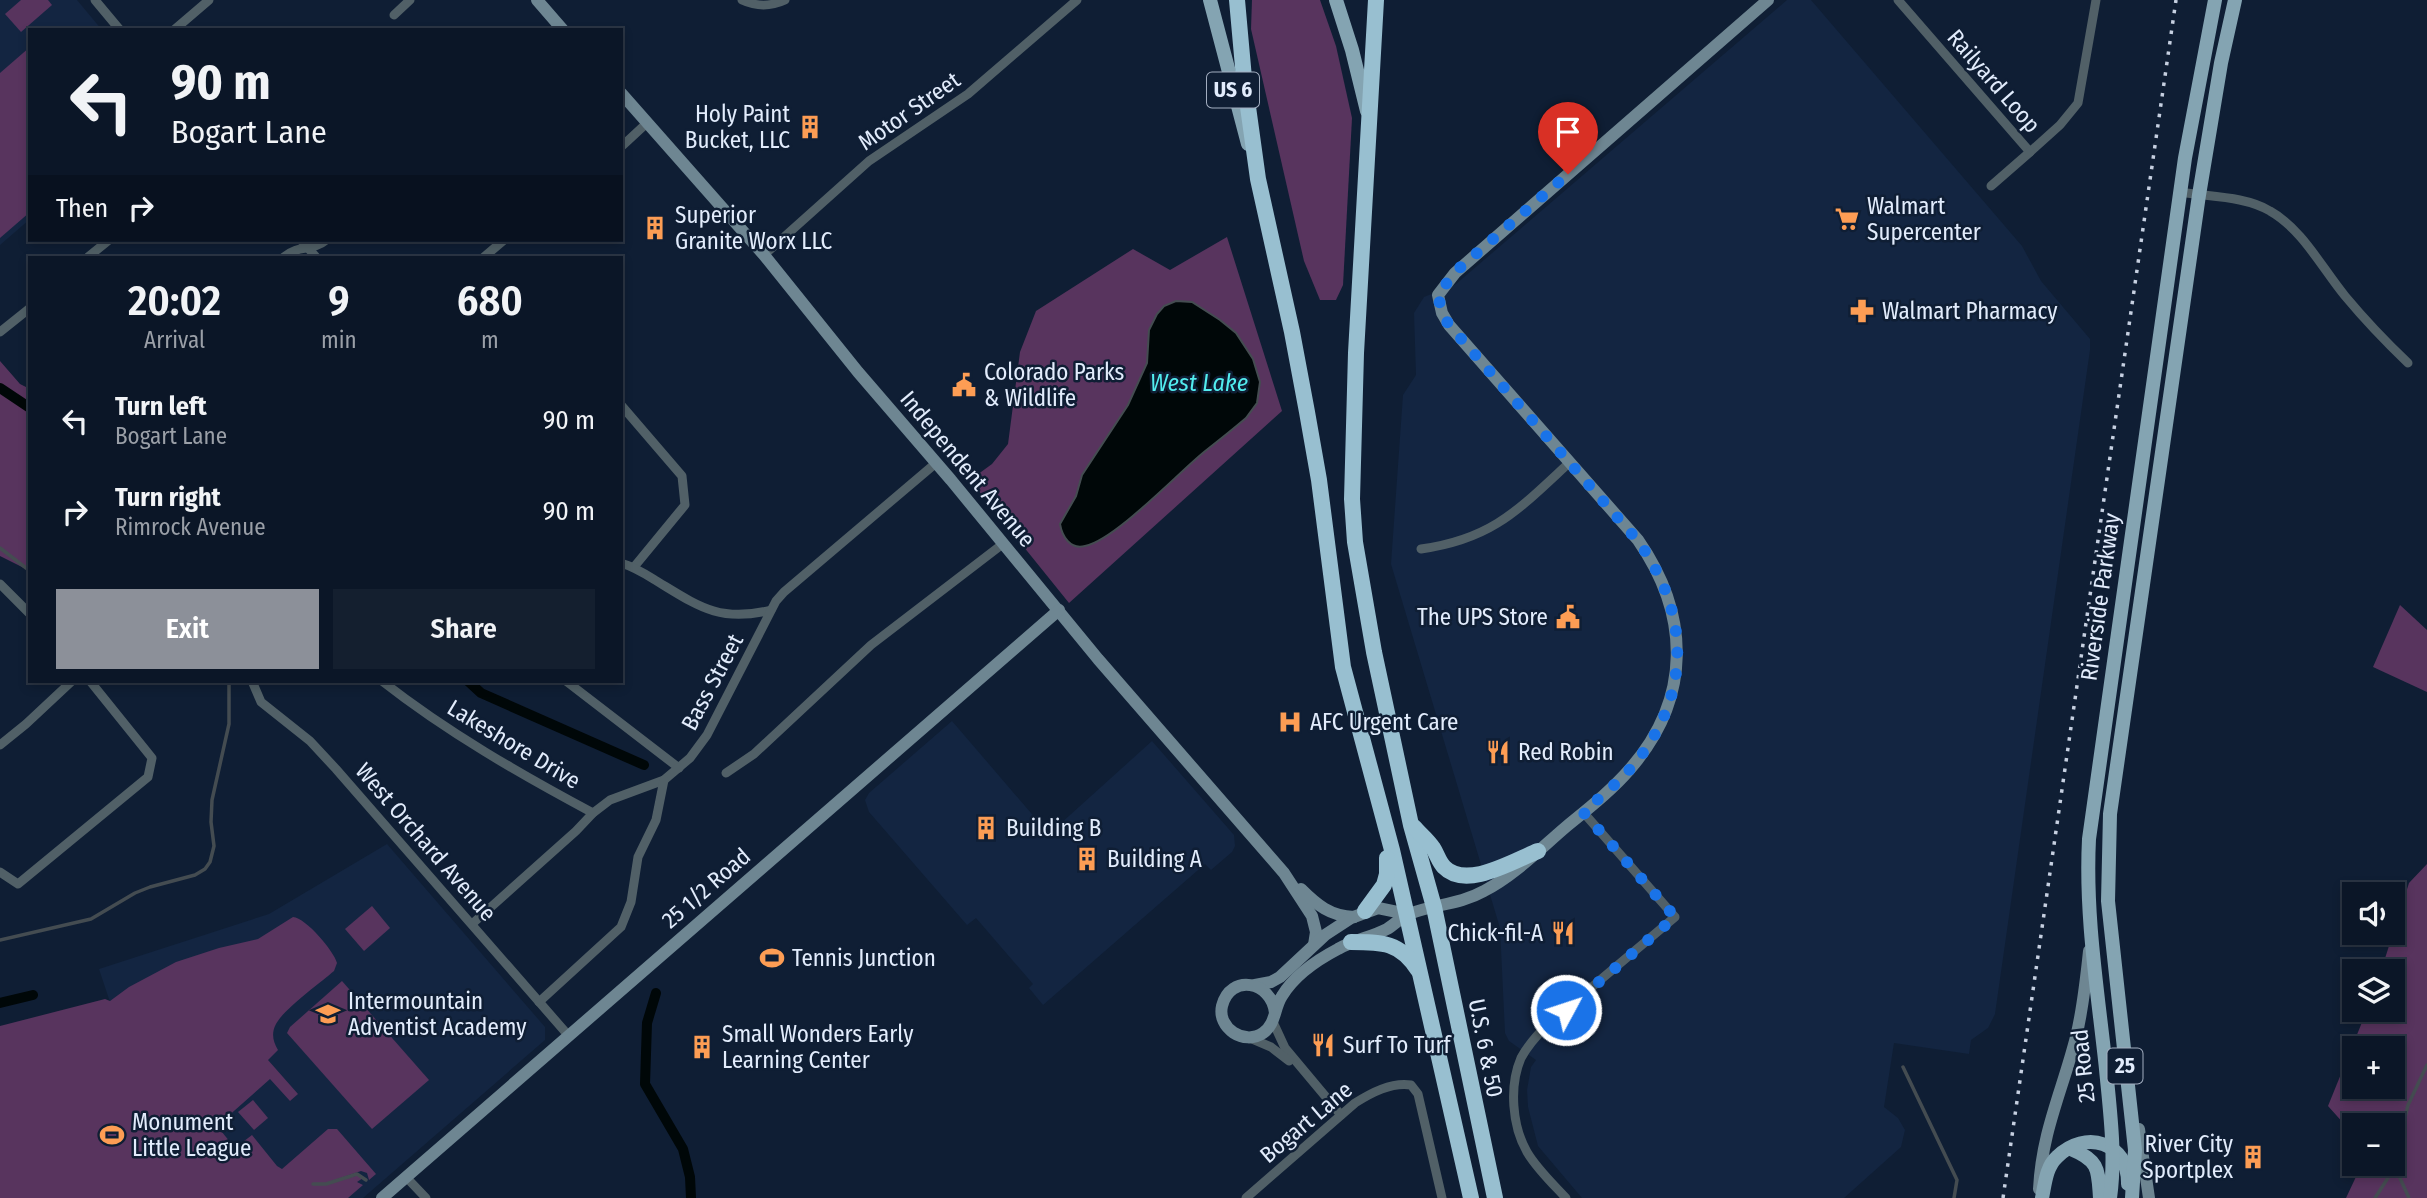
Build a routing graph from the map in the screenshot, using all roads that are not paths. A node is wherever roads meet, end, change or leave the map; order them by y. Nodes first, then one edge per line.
1 (95, 0) edge
2 (209, 0) edge
3 (410, 0) edge
4 (537, 0) edge
5 (742, 0) edge
6 (1077, 0) edge
7 (1210, 0) edge
8 (1237, 0) edge
9 (1336, 0) edge
10 (1376, 0) edge
11 (1768, 0) edge
12 (1898, 0) edge
13 (2095, 0) edge
14 (2215, 0) edge
15 (2235, 0) edge
16 (782, 2) edge
17 (394, 15) dead end
18 (118, 28) edge
19 (176, 28) edge
20 (561, 28) edge
21 (623, 95) edge
22 (1369, 119) junction
23 (648, 122) junction
24 (623, 145) edge
25 (2030, 152) junction
26 (1258, 179) junction
27 (1991, 186) dead end
28 (2180, 192) junction
29 (2199, 195) junction
30 (107, 242) edge
31 (324, 242) edge
32 (503, 242) edge
33 (304, 244) edge
34 (764, 255) junction
35 (89, 256) edge
36 (285, 256) edge
37 (485, 256) edge
38 (28, 310) edge
39 (0, 332) edge
40 (2408, 363) dead end
41 (623, 407) edge
42 (1570, 462) junction
43 (936, 463) junction
44 (1003, 543) junction
45 (1421, 549) dead end
46 (623, 564) edge
47 (634, 567) junction
48 (0, 584) edge
49 (771, 610) junction
50 (1059, 610) junction
51 (28, 612) edge
52 (2117, 636) junction
53 (2136, 639) junction
54 (70, 683) edge
55 (92, 683) edge
56 (253, 683) edge
57 (385, 683) edge
58 (569, 683) edge
59 (0, 745) edge
60 (679, 768) junction
61 (726, 773) dead end
62 (664, 780) junction
63 (1583, 812) junction
64 (593, 813) junction
65 (1411, 825) junction
66 (1392, 850) junction
67 (1538, 852) junction
68 (0, 872) edge
69 (1283, 873) junction
70 (1434, 907) junction
71 (1360, 914) junction
72 (1407, 915) junction
73 (471, 924) junction
74 (2091, 930) junction
75 (2112, 934) joint
76 (1351, 942) junction
77 (1314, 945) junction
78 (1421, 975) junction
79 (1253, 985) junction
80 (540, 1002) junction
81 (1274, 1018) junction
82 (568, 1035) junction
83 (1249, 1038) junction
84 (2125, 1069) junction
85 (1304, 1073) junction
86 (1341, 1115) junction
87 (2112, 1148) junction
88 (2071, 1149) junction
89 (406, 1177) junction
90 (382, 1198) edge
91 (426, 1198) edge
92 (1246, 1198) edge
93 (1442, 1198) edge
94 (1471, 1198) edge
95 (1495, 1198) edge
96 (1566, 1198) edge
97 (2040, 1198) edge
98 (2100, 1198) edge
99 (2110, 1198) edge
100 (2130, 1198) edge
101 (2150, 1198) edge

1 - 18 street
2 - 19 street
3 - 17 street
4 - 20 street
5 - 16 street
6 - 34 street, Motor Street
7 - 26 main road, US 6
8 - 26 highway, U.S. 6 & 50
9 - 22 main road
10 - 22 highway, U.S. 6 & 50
11 - 42 street
12 - 25 street, Railyard Loop
13 - 25 street, Railyard Loop
14 - 28 main road, Riverside Parkway
15 - 29 main road, Riverside Parkway
21 - 23 street, Independent Avenue
22 - 65 highway, U.S. 6 & 50
23 - 24 street
23 - 34 street, Independent Avenue
25 - 27 street
26 - 66 highway, U.S. 6 & 50
28 - 29 street
28 - 52 main road, Riverside Parkway
29 - 40 street
29 - 53 main road, Riverside Parkway
30 - 35 street
31 - 33 street
32 - 37 street
33 - 36 street
34 - 43 street, Independent Avenue
38 - 39 street
41 - 47 street
42 - 45 street
42 - 63 street
43 - 44 street, Independent Avenue
43 - 49 street, Bass Street
44 - 50 street, Independent Avenue
44 - 61 street
46 - 47 street
47 - 49 street
48 - 51 street
49 - 60 street, Bass Street
50 - 69 street, Independent Avenue
50 - 82 street, 25 1/2 Road
52 - 53 main road
52 - 74 main road, Riverside Parkway
53 - 75 main road, Riverside Parkway
54 - 59 street
55 - 68 street
56 - 73 street, West Orchard Avenue
57 - 64 street, Lakeshore Drive
58 - 60 street
60 - 62 street, Bass Street
62 - 64 street, Bass Street
62 - 80 street
63 - 67 street
63 - 96 street
64 - 73 street, Bass Street
65 - 67 highway
65 - 70 highway, U.S. 6 & 50
66 - 71 highway
66 - 72 highway, U.S. 6 & 50
67 - 70 street
69 - 71 street, Independent Avenue
69 - 77 street, Independent Avenue
70 - 72 street
70 - 95 highway, U.S. 6 & 50
71 - 72 street, Independent Avenue
71 - 77 street
72 - 76 street
72 - 78 highway, U.S. 6 & 50
73 - 80 street, West Orchard Avenue
74 - 87 main road, 25 Road / 25
74 - 97 street, Riverside Parkway
75 - 84 main road, 25 Road / 25
76 - 78 highway
76 - 81 street
77 - 79 street
78 - 94 highway, U.S. 6 & 50
79 - 81 street
79 - 83 street
80 - 82 street, West Orchard Avenue
81 - 83 street
81 - 85 street
82 - 89 street, 25 1/2 Road
83 - 85 street
84 - 100 main road, 25 Road / 25
84 - 101 street
85 - 86 street
86 - 92 street, Bogart Lane
86 - 93 street, Bogart Lane
87 - 88 main road
87 - 99 main road, 25 Road / 25
87 - 100 main road
88 - 97 main road
88 - 98 main road
89 - 90 street, 25 1/2 Road
89 - 91 street

